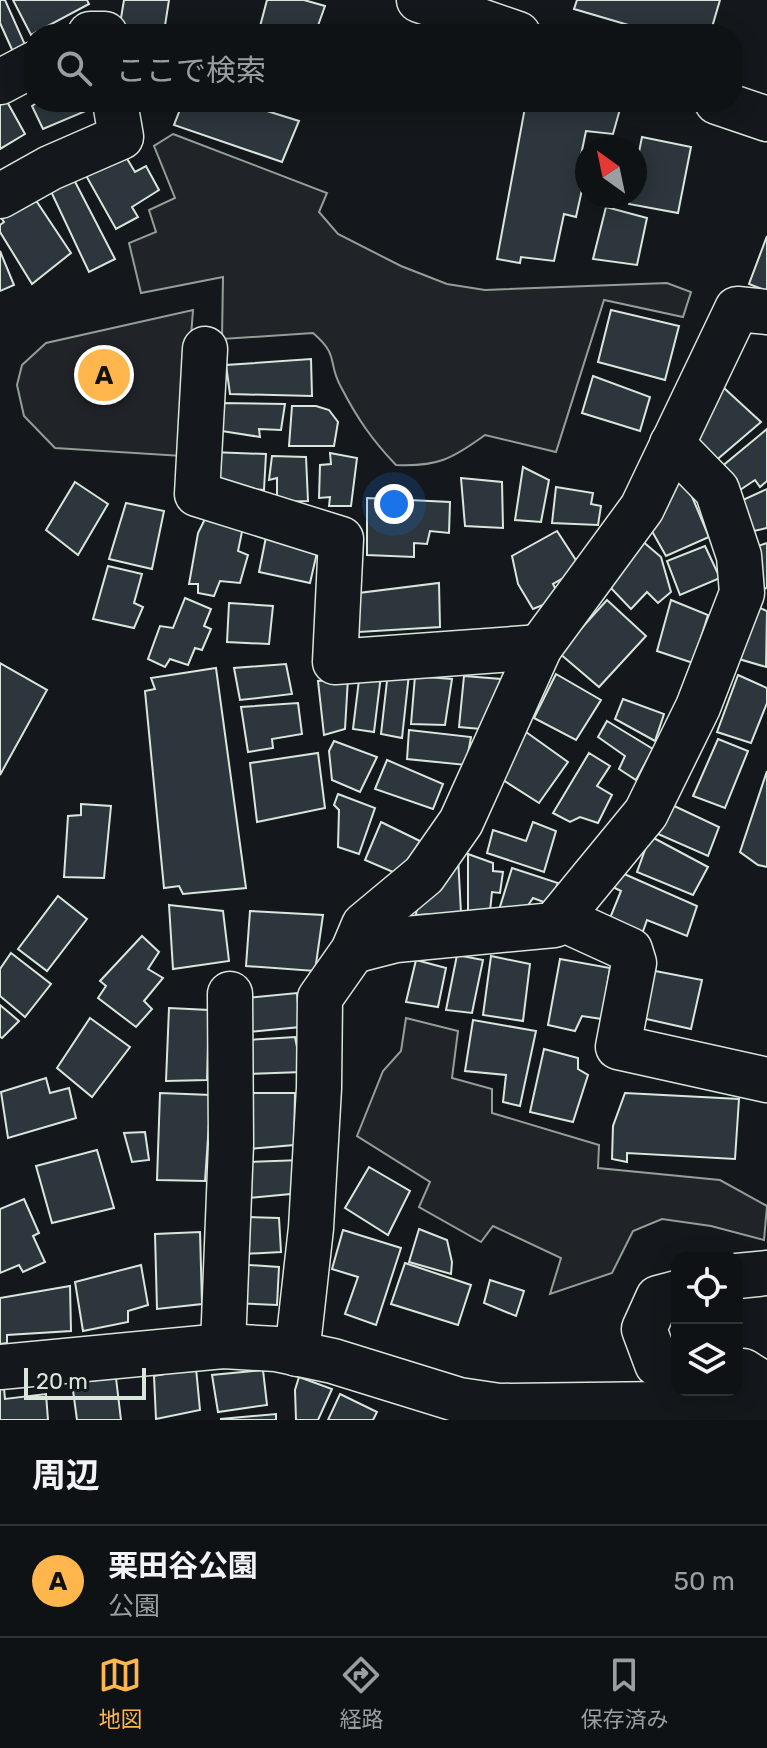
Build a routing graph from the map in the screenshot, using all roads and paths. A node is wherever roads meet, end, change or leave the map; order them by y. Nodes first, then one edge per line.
1 (419, 0) edge
2 (489, 24) edge
3 (24, 69) edge
4 (0, 82) edge
5 (743, 111) edge
6 (117, 112) edge
7 (767, 119) edge
8 (0, 196) edge
9 (752, 310) edge
10 (205, 349) dead end
11 (672, 444) junction
12 (540, 647) junction
13 (560, 918) junction
14 (353, 951) junction
15 (230, 994) dead end
16 (767, 1080) edge
17 (767, 1273) edge
18 (743, 1275) edge
19 (671, 1295) edge
20 (223, 1346) junction
21 (297, 1354) junction
22 (0, 1367) edge
23 (671, 1370) edge
24 (743, 1371) edge
25 (767, 1386) edge
26 (433, 1406) edge
27 (767, 1412) edge

1 - 2 street
3 - 4 street
5 - 7 street
6 - 8 street
9 - 11 street
10 - 12 street
11 - 12 street
11 - 13 street
12 - 14 street
13 - 14 street
13 - 16 street
14 - 21 street
15 - 20 street
17 - 18 street
19 - 23 street
20 - 21 street
20 - 22 street
21 - 26 street
24 - 25 street
26 - 27 street

